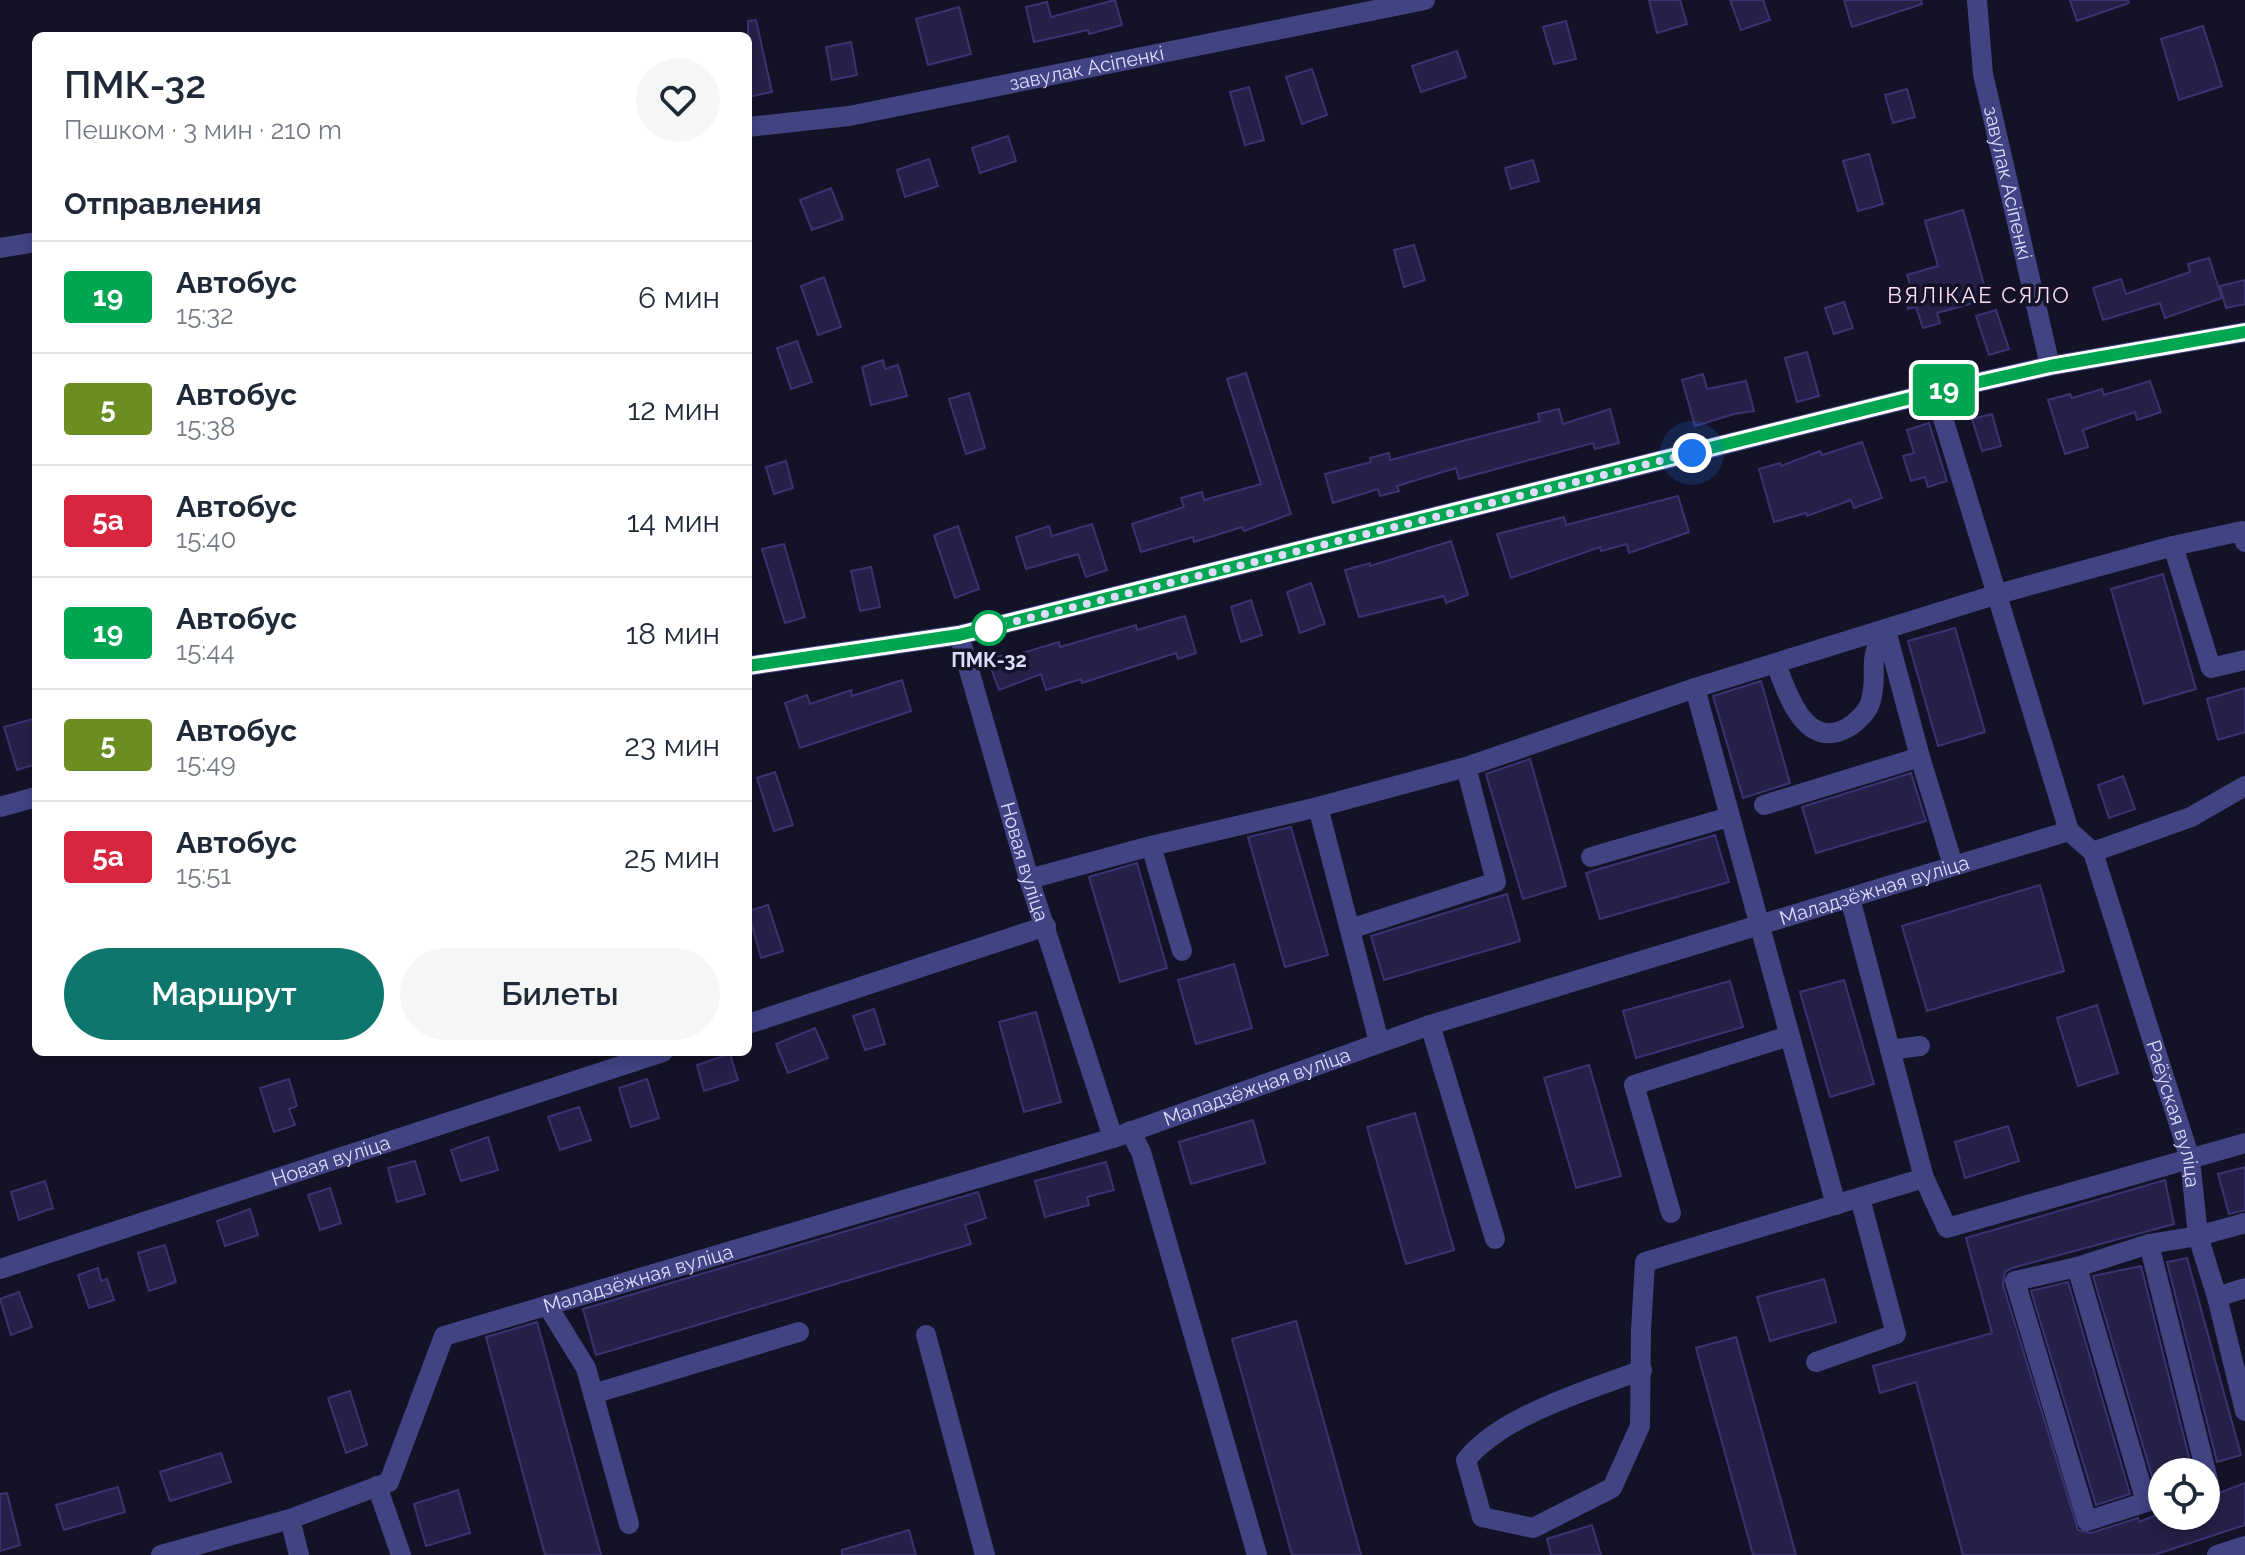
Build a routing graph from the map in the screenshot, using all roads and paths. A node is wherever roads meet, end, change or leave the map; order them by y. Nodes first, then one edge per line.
1 (1425, 0) edge
2 (1977, 0) edge
3 (752, 127) edge
4 (32, 243) edge
5 (0, 248) edge
6 (2245, 332) edge
7 (2050, 366) junction
8 (1935, 392) junction
9 (2245, 542) edge
10 (2173, 546) junction
11 (1998, 594) junction
12 (1886, 630) junction
13 (959, 635) junction
14 (2245, 660) edge
15 (1776, 664) junction
16 (752, 665) edge
17 (1695, 688) junction
18 (1920, 757) junction
19 (1466, 767) junction
20 (2245, 786) edge
21 (32, 798) edge
22 (1764, 805) dead end
23 (0, 807) edge
24 (1318, 807) junction
25 (1729, 817) junction
26 (2069, 831) junction
27 (1151, 846) junction
28 (2093, 852) junction
29 (1591, 857) dead end
30 (1953, 865) junction
31 (1029, 879) junction
32 (1850, 898) junction
33 (1046, 926) junction
34 (1760, 926) junction
35 (1350, 929) junction
36 (1182, 951) dead end
37 (752, 1023) edge
38 (1430, 1025) junction
39 (1789, 1036) junction
40 (1379, 1042) junction
41 (1920, 1046) dead end
42 (1890, 1050) junction
43 (651, 1056) edge
44 (1122, 1134) junction
45 (2245, 1143) edge
46 (2190, 1159) junction
47 (1924, 1178) junction
48 (1860, 1198) junction
49 (1836, 1205) junction
50 (1671, 1213) dead end
51 (2245, 1223) edge
52 (2198, 1236) junction
53 (1495, 1239) dead end
54 (2149, 1244) junction
55 (2077, 1267) junction
56 (0, 1269) edge
57 (2245, 1288) edge
58 (2217, 1297) junction
59 (547, 1305) junction
60 (799, 1332) dead end
61 (926, 1335) dead end
62 (2238, 1351) edge
63 (1816, 1362) dead end
64 (1642, 1370) junction
65 (593, 1394) junction
66 (2245, 1410) edge
67 (2202, 1458) edge
68 (2148, 1482) edge
69 (377, 1486) junction
70 (2148, 1502) edge
71 (290, 1519) junction
72 (629, 1524) dead end
73 (2245, 1546) edge
74 (161, 1555) edge
75 (299, 1555) edge
76 (401, 1555) edge
77 (985, 1555) edge
78 (1257, 1555) edge
79 (2217, 1555) edge

1 - 3 street, завулак Асіпенкі
2 - 7 street, завулак Асіпенкі
4 - 5 street
6 - 7 street
7 - 8 street
8 - 11 street
8 - 13 street
9 - 10 street
10 - 11 street
10 - 14 street
11 - 12 street
11 - 26 street
12 - 15 street
12 - 15 street
12 - 18 street
13 - 16 street
13 - 31 street, Новая вуліца
15 - 17 street
17 - 19 street
17 - 25 street
18 - 22 street
18 - 30 street
19 - 24 street
19 - 35 street
20 - 28 street
21 - 23 street
24 - 27 street
24 - 35 street
25 - 29 street
25 - 34 street
26 - 28 street
26 - 30 street, Маладзёжная вуліца
27 - 31 street
27 - 36 street
28 - 46 street, Раёўская вуліца
30 - 32 street, Маладзёжная вуліца
31 - 33 street, Новая вуліца
32 - 34 street, Маладзёжная вуліца
32 - 42 street
33 - 37 street, Новая вуліца
33 - 44 street
34 - 38 street, Маладзёжная вуліца
34 - 39 street
35 - 40 street
38 - 40 street, Маладзёжная вуліца
38 - 53 street
39 - 49 street
39 - 50 street
40 - 44 street, Маладзёжная вуліца
41 - 42 street
42 - 47 street
43 - 56 street, Новая вуліца
44 - 59 street, Маладзёжная вуліца
44 - 78 street
45 - 46 street
46 - 47 street
46 - 52 street, Раёўская вуліца
47 - 48 street
48 - 49 street
48 - 63 street
49 - 64 street
51 - 52 street
52 - 54 street
52 - 58 street, Раёўская вуліца
54 - 55 street
54 - 67 street
55 - 68 street
55 - 70 street
57 - 58 street
58 - 62 street, Раёўская вуліца
59 - 65 street
59 - 69 street, Маладзёжная вуліца
60 - 65 street
61 - 77 street
62 - 66 street, Раёўская вуліца
64 - 64 street
65 - 72 street
69 - 71 street
69 - 76 street
71 - 74 street
71 - 75 street
73 - 79 street

